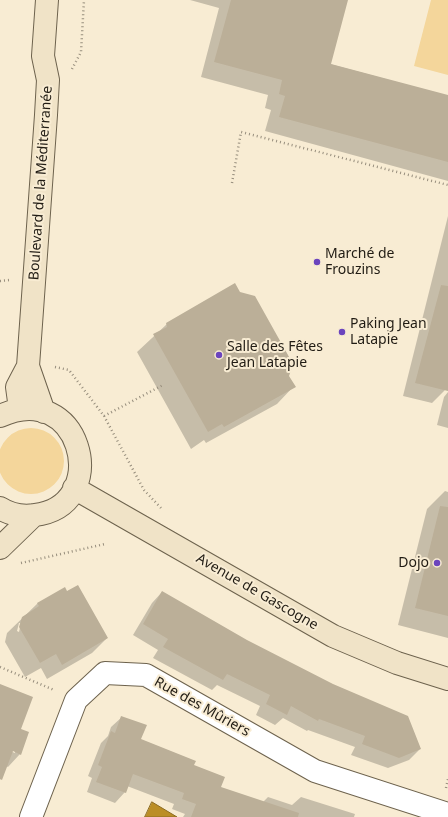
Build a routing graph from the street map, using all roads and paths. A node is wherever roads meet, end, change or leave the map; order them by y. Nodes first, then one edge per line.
1 (47, 0) edge
2 (232, 183) dead end
3 (448, 185) edge
4 (28, 366) junction
5 (53, 367) dead end
6 (162, 385) dead end
7 (10, 412) edge
8 (44, 412) junction
9 (104, 416) junction
10 (74, 488) junction
11 (144, 490) dead end
12 (1, 516) edge
13 (34, 516) junction
14 (105, 544) dead end
15 (0, 548) edge
16 (18, 563) dead end
17 (0, 667) edge
18 (448, 679) edge
19 (76, 700) junction
20 (448, 814) edge
21 (31, 817) edge

1 - 4 main road, Boulevard de la Méditerranée
2 - 3 path
4 - 7 main road, Boulevard de la Méditerranée
4 - 8 main road, Boulevard de la Méditerranée
5 - 9 path
6 - 9 path
7 - 8 main road
8 - 10 main road
9 - 11 path
10 - 13 main road
10 - 18 main road, Avenue de Gascogne
12 - 13 main road
13 - 15 main road
14 - 16 path
17 - 19 path
19 - 20 street, Rue des Mûriers
19 - 21 street, Rue des Mûriers

